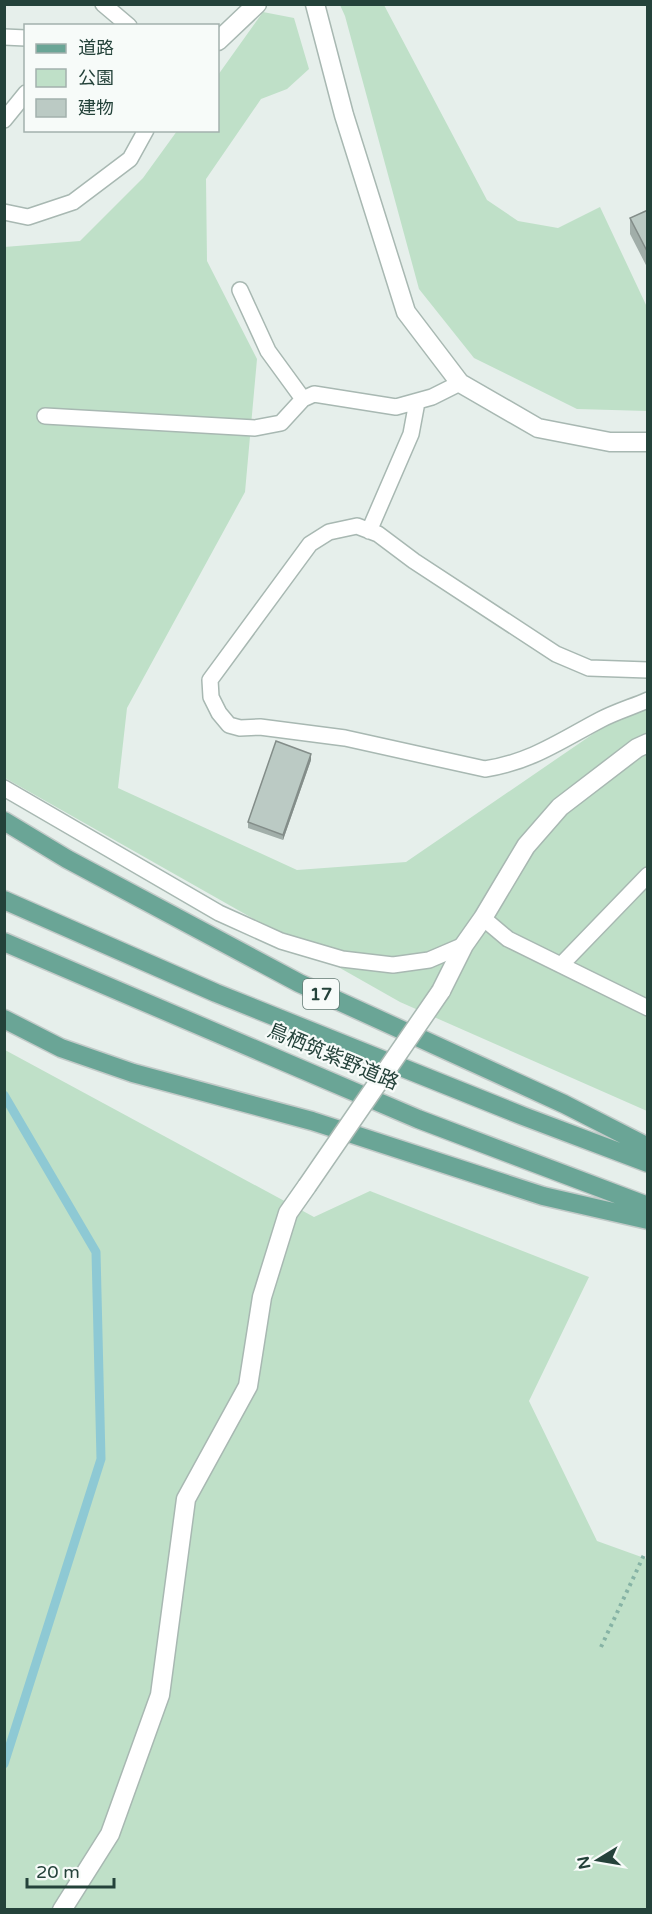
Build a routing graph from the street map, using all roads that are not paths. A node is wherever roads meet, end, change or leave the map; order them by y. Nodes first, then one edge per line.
1 (103, 4) edge
2 (257, 4) edge
3 (315, 4) edge
4 (127, 24) edge
5 (4, 37) edge
6 (24, 38) edge
7 (219, 40) edge
8 (24, 95) edge
9 (4, 120) edge
10 (145, 132) edge
11 (4, 212) edge
12 (240, 290) dead end
13 (460, 383) junction
14 (303, 399) junction
15 (417, 402) junction
16 (45, 417) dead end
17 (648, 442) edge
18 (369, 531) junction
19 (648, 670) edge
20 (648, 700) edge
21 (648, 743) edge
22 (4, 788) edge
23 (4, 821) edge
24 (648, 875) edge
25 (4, 900) edge
26 (483, 918) junction
27 (4, 942) edge
28 (464, 945) junction
29 (561, 965) junction
30 (648, 1008) edge
31 (4, 1019) edge
32 (648, 1147) edge
33 (648, 1163) edge
34 (648, 1206) edge
35 (648, 1220) edge
36 (62, 1910) edge

1 - 4 lane
2 - 7 street
3 - 13 street
5 - 6 lane
8 - 9 lane
10 - 11 lane
12 - 14 lane
13 - 15 lane
13 - 17 street
14 - 15 lane
14 - 16 lane
15 - 18 lane
18 - 19 lane
18 - 20 lane
21 - 26 street
22 - 28 lane
23 - 32 main road, 17
24 - 29 lane
25 - 33 main road, 鳥栖筑紫野道路 / 17
26 - 28 street
26 - 29 lane
27 - 34 main road, 鳥栖筑紫野道路
28 - 36 street, bridge
29 - 30 lane
31 - 35 main road

